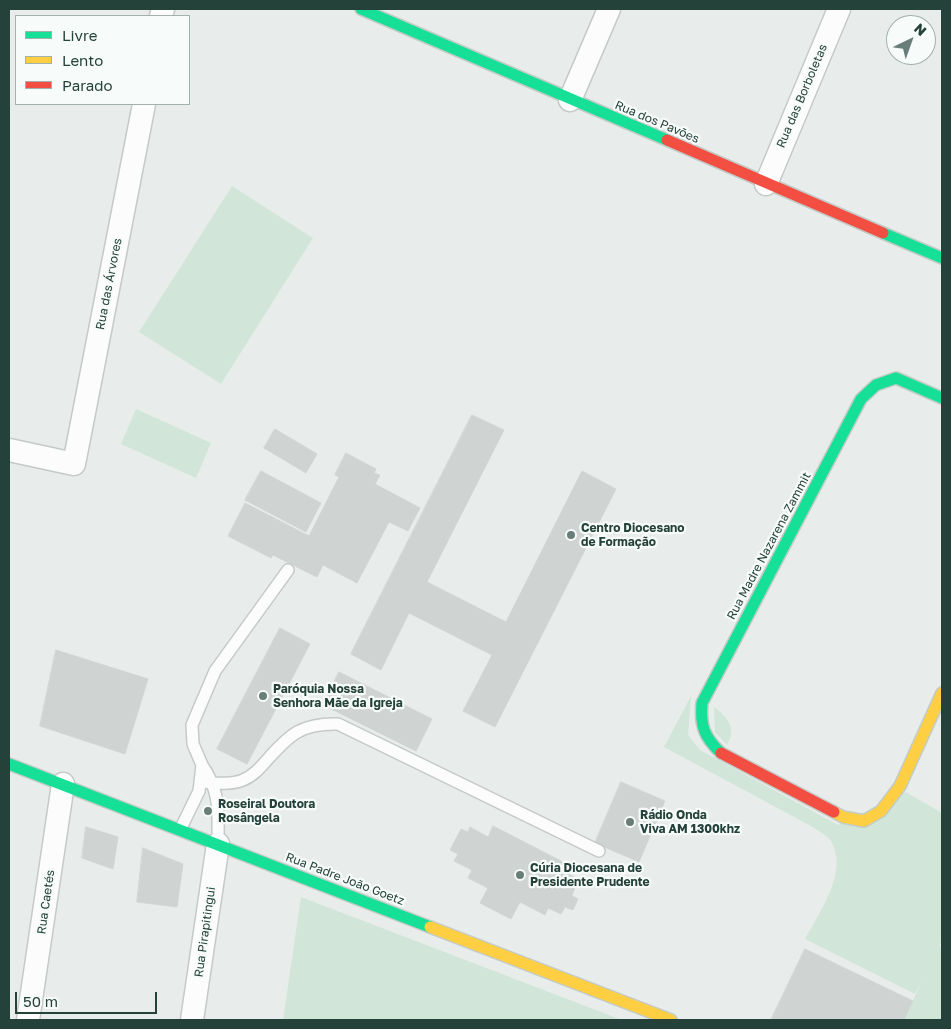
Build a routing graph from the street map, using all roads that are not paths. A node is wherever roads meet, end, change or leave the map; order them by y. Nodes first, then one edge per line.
1 (609, 9) edge
2 (839, 9) edge
3 (369, 10) edge
4 (570, 100) junction
5 (144, 105) edge
6 (766, 184) junction
7 (942, 258) edge
8 (942, 398) edge
9 (9, 450) edge
10 (288, 570) dead end
11 (942, 693) edge
12 (9, 764) edge
13 (202, 765) junction
14 (201, 782) junction
15 (214, 783) junction
16 (63, 784) junction
17 (180, 830) junction
18 (218, 844) junction
19 (598, 851) dead end
20 (28, 1020) edge
21 (192, 1020) edge
22 (671, 1020) edge

1 - 4 street
2 - 6 street, Rua das Borboletas
3 - 4 street, Rua dos Pavões
4 - 6 street, Rua dos Pavões
5 - 9 street, Rua das Árvores
6 - 7 street, Rua dos Pavões
8 - 11 street, Rua Madre Nazarena Zammit
10 - 13 lane
12 - 16 street, Rua Padre João Goetz
13 - 14 lane
13 - 15 lane
14 - 15 lane
14 - 17 lane
15 - 18 lane
15 - 19 lane
16 - 17 street, Rua Padre João Goetz
16 - 20 street, Rua Caetés
17 - 18 street, Rua Padre João Goetz
18 - 21 street, Rua Pirapitingui
18 - 22 street, Rua Padre João Goetz

